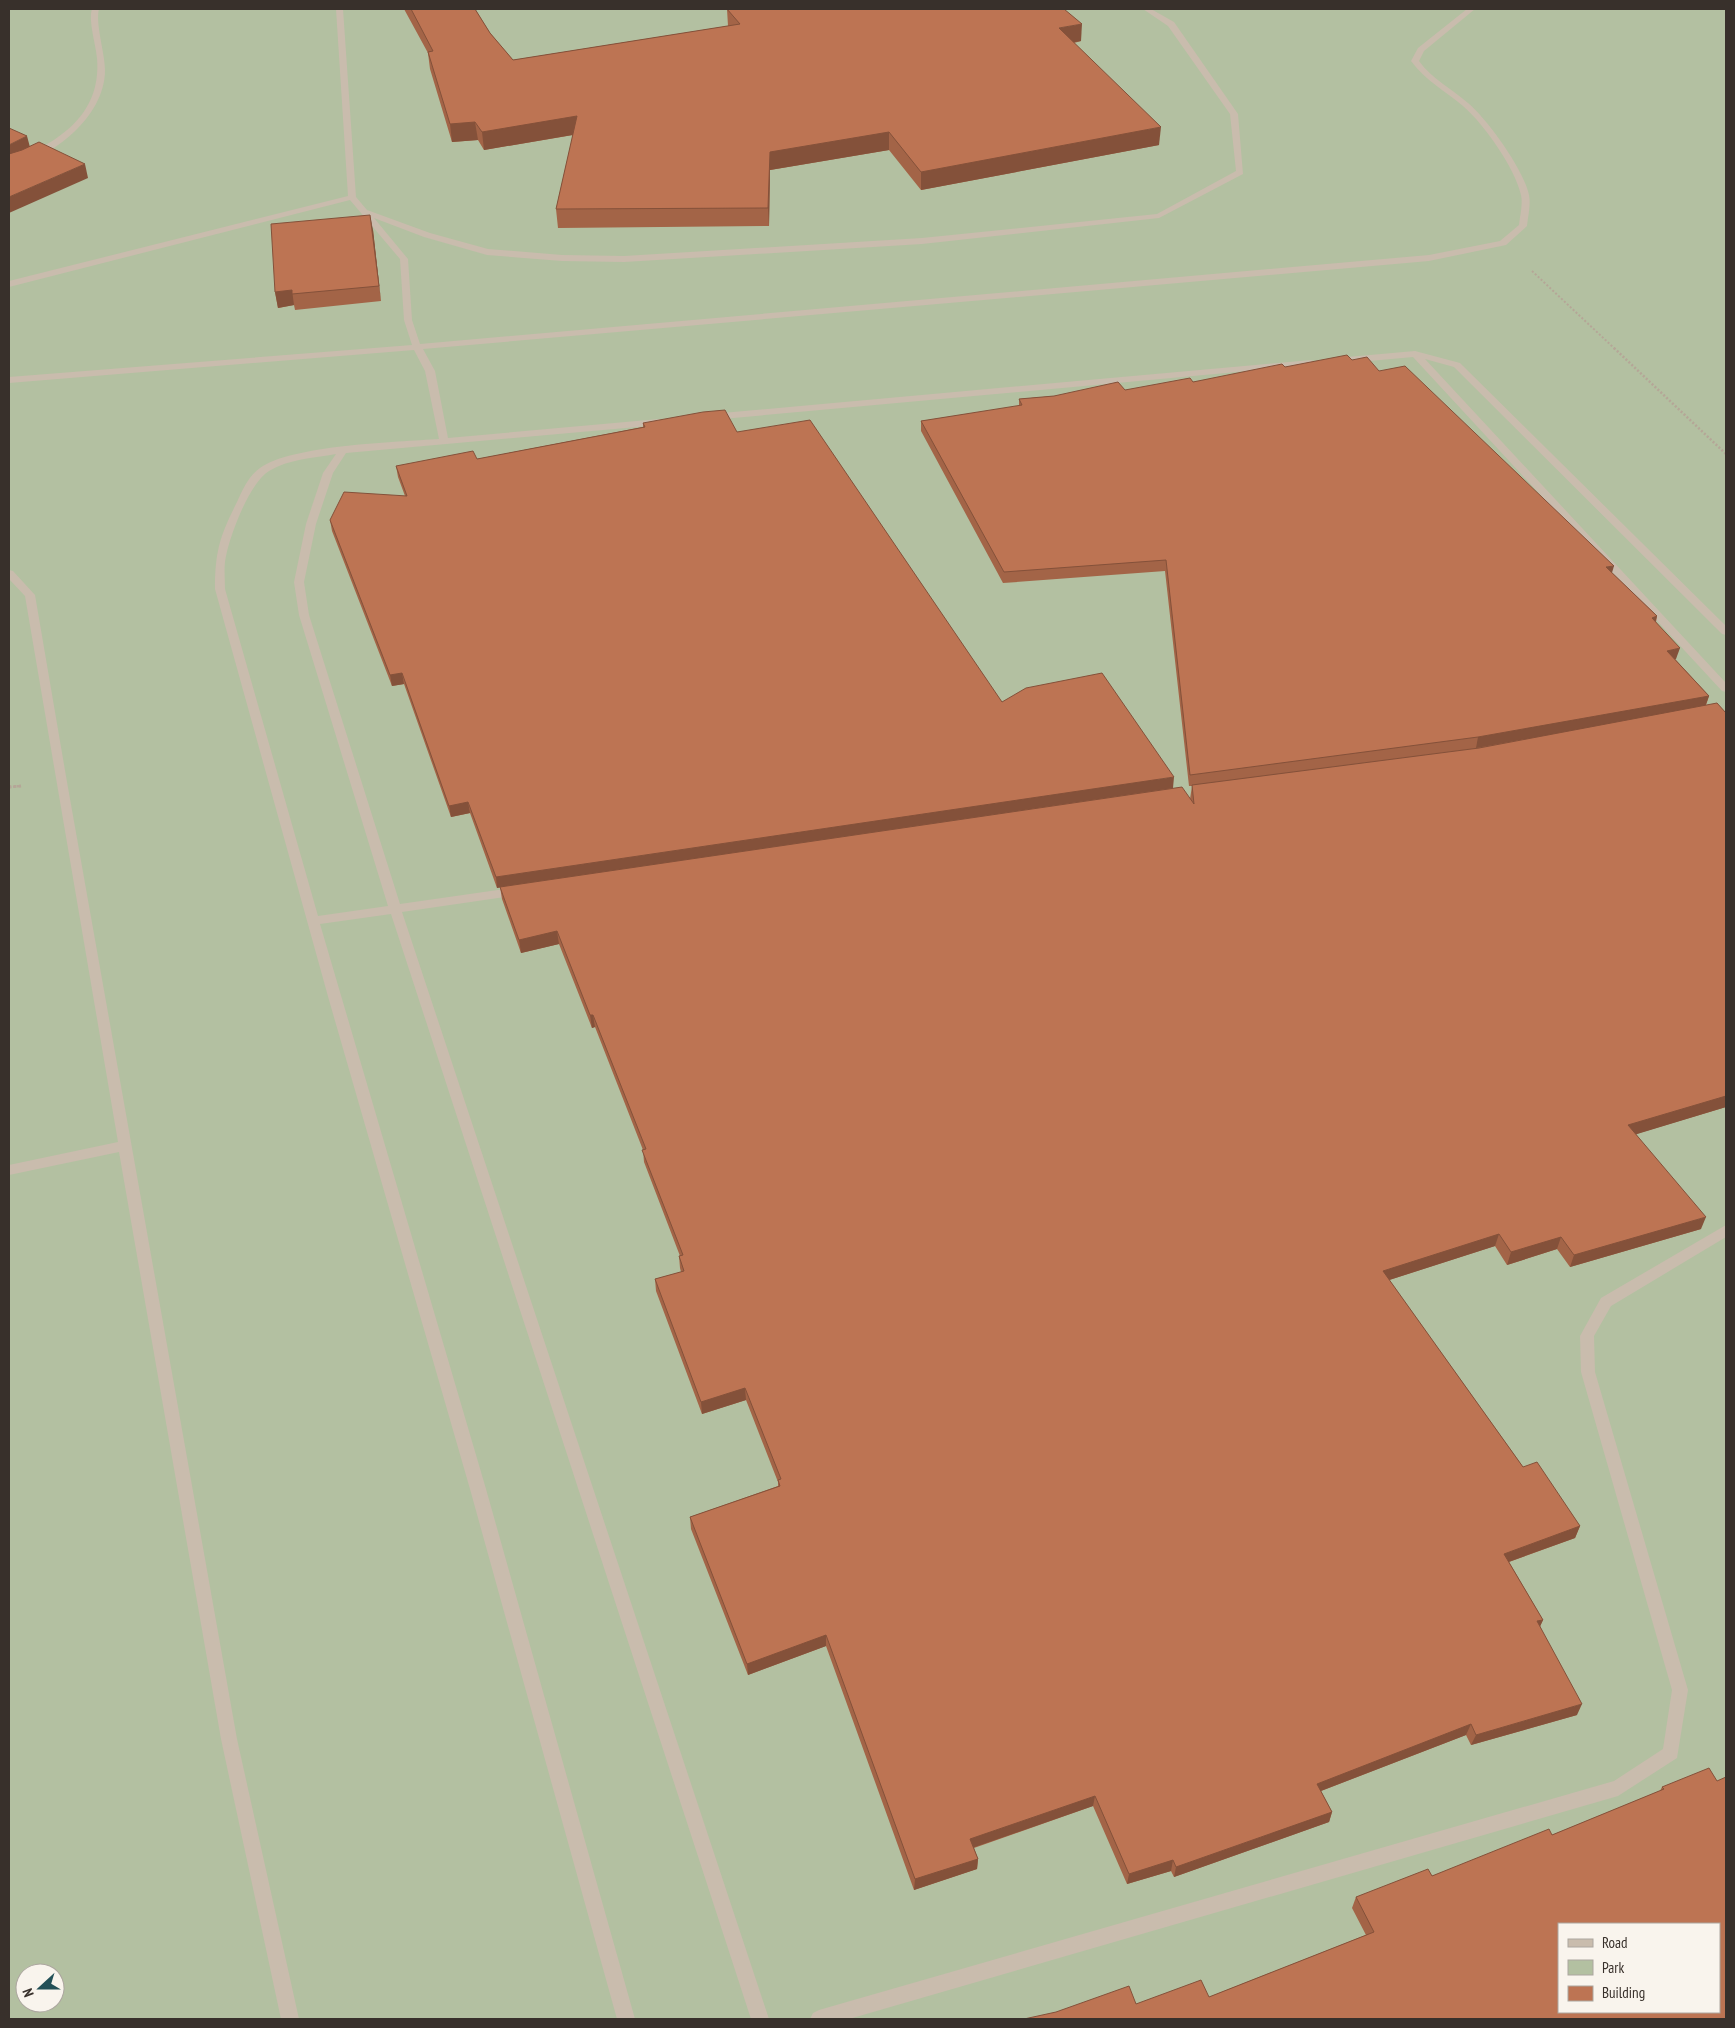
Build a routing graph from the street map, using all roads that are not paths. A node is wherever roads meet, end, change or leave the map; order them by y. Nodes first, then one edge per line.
1 (85, 9) edge
2 (339, 9) edge
3 (1146, 9) edge
4 (1471, 9) edge
5 (95, 10) edge
6 (9, 166) edge
7 (352, 197) junction
8 (366, 212) junction
9 (9, 284) edge
10 (417, 347) junction
11 (1415, 354) junction
12 (9, 380) edge
13 (701, 418) edge
14 (672, 421) edge
15 (444, 442) junction
16 (343, 450) junction
17 (9, 573) edge
18 (1726, 632) edge
19 (1726, 689) edge
20 (533, 888) edge
21 (395, 908) junction
22 (313, 921) junction
23 (125, 1146) junction
24 (9, 1170) edge
25 (1726, 1230) edge
26 (290, 2019) edge
27 (626, 2019) edge
28 (760, 2019) edge
29 (819, 2019) edge

1 - 5 street
2 - 7 street
3 - 8 street
4 - 10 street
5 - 6 street
7 - 8 street
7 - 9 street
8 - 10 street
10 - 12 street
10 - 15 street
11 - 13 street
11 - 18 street
11 - 19 street
14 - 15 street
15 - 16 street
16 - 21 street
16 - 22 street
17 - 23 street
20 - 21 street
21 - 22 street
21 - 28 street
22 - 27 street
23 - 24 street
23 - 26 street
25 - 29 street

